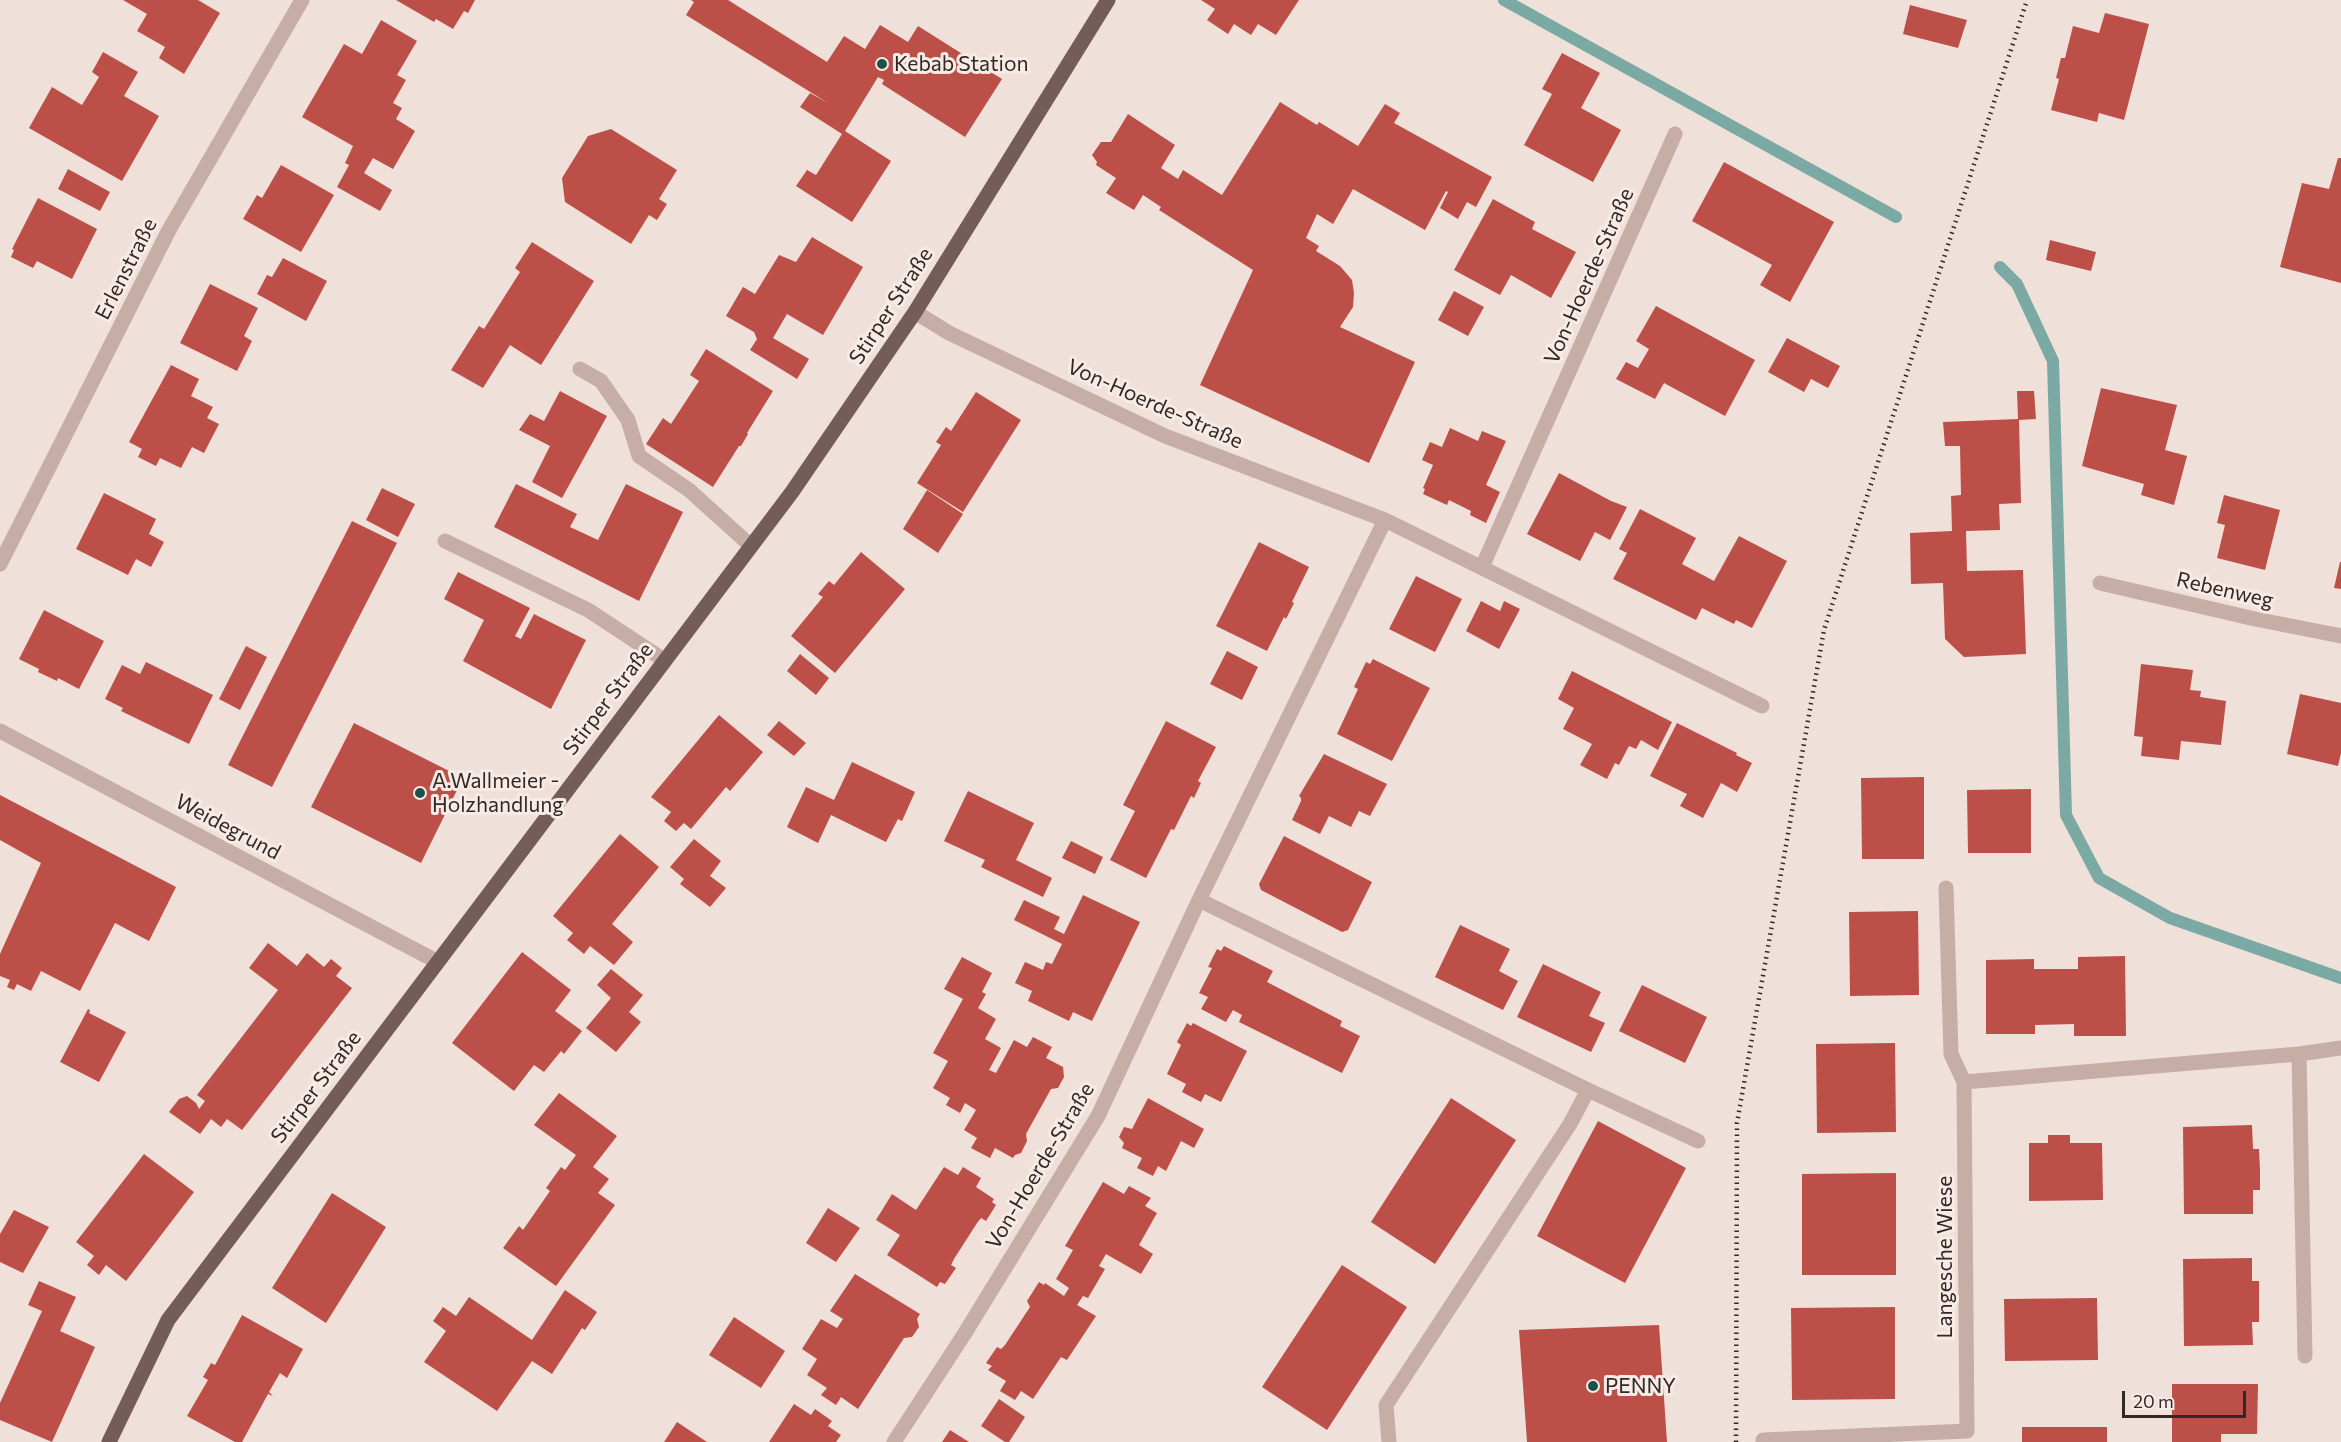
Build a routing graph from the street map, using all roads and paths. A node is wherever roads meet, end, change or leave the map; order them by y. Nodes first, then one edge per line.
1 (302, 0) edge
2 (1108, 0) edge
3 (1676, 134) dead end
4 (915, 312) junction
5 (580, 369) dead end
6 (1385, 520) junction
7 (445, 541) dead end
8 (751, 546) junction
9 (0, 564) edge
10 (1482, 567) junction
11 (2100, 583) dead end
12 (2341, 636) edge
13 (664, 660) junction
14 (1762, 706) dead end
15 (0, 731) edge
16 (1946, 888) dead end
17 (1199, 900) junction
18 (436, 961) junction
19 (2341, 1048) edge
20 (2299, 1054) junction
21 (1964, 1082) junction
22 (1588, 1090) junction
23 (1698, 1141) dead end
24 (2305, 1356) dead end
25 (1763, 1440) dead end
26 (109, 1442) edge
27 (894, 1442) edge
28 (1389, 1442) edge

1 - 9 street, Erlenstraße
2 - 4 main road, Stirper Straße
3 - 10 street, Von-Hoerde-Straße
4 - 6 street, Von-Hoerde-Straße
4 - 8 main road, Stirper Straße
5 - 8 street
6 - 10 street, Von-Hoerde-Straße
6 - 17 street, Von-Hoerde-Straße
7 - 13 street
8 - 13 main road, Stirper Straße
10 - 14 street, Von-Hoerde-Straße
11 - 12 street, Rebenweg
13 - 18 main road, Stirper Straße
15 - 18 street, Weidegrund
16 - 21 street, Langesche Wiese
17 - 22 street
17 - 27 street, Von-Hoerde-Straße
18 - 26 main road, Stirper Straße
19 - 20 street
20 - 21 street
20 - 24 street
21 - 25 street, Langesche Wiese
22 - 23 street
22 - 28 street

